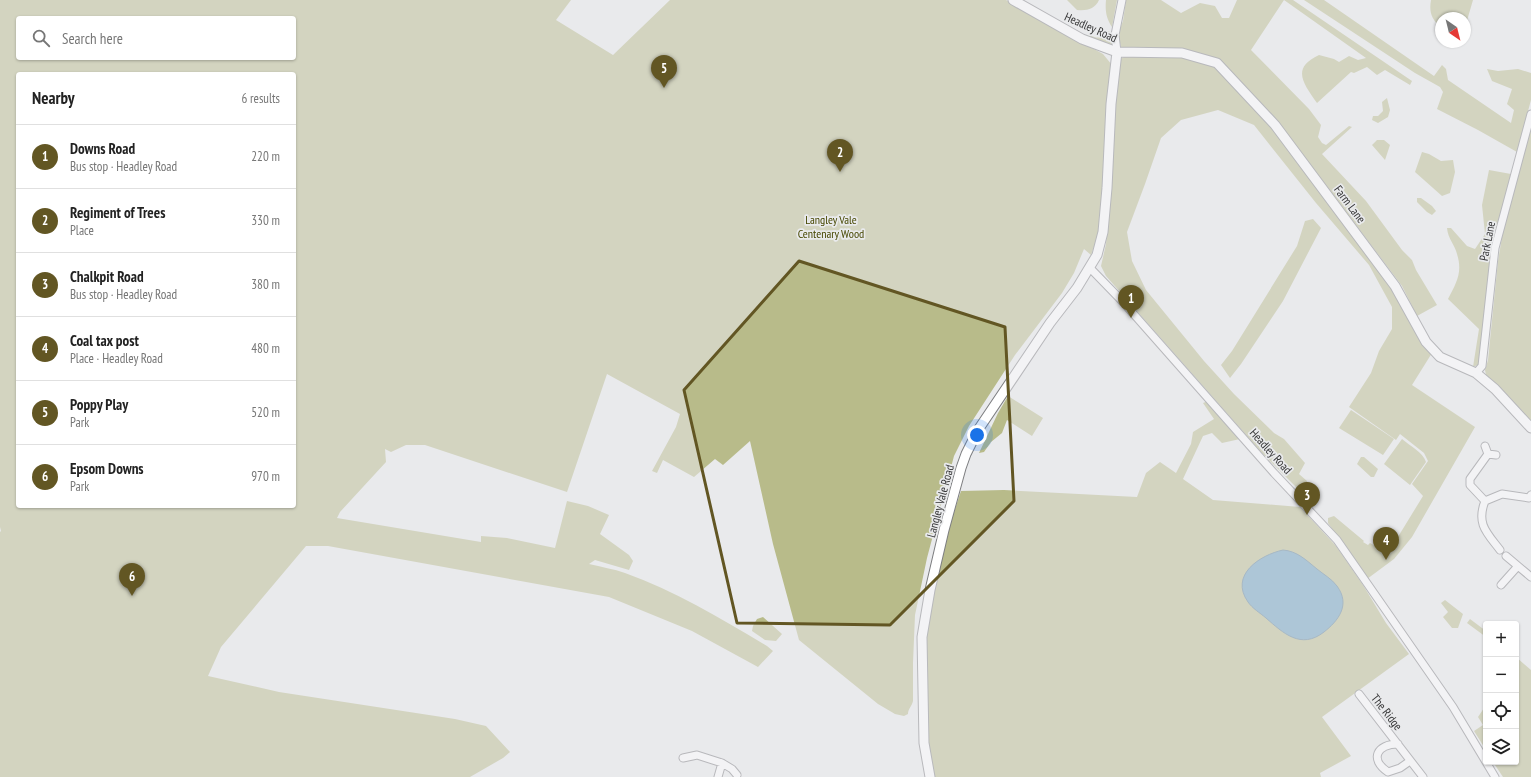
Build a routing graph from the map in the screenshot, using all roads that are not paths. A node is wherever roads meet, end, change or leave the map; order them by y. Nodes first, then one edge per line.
1 (1013, 0) edge
2 (1122, 0) edge
3 (1117, 52) junction
4 (1531, 114) edge
5 (1090, 268) junction
6 (1476, 373) junction
7 (1531, 428) edge
8 (1485, 446) dead end
9 (1530, 498) edge
10 (1485, 501) junction
11 (1500, 550) dead end
12 (1506, 556) dead end
13 (1518, 566) junction
14 (1531, 577) edge
15 (1501, 585) dead end
16 (1359, 694) dead end
17 (1398, 744) junction
18 (1483, 757) edge
19 (683, 758) dead end
20 (1410, 761) junction
21 (722, 763) junction
22 (1488, 765) edge
23 (737, 776) dead end
24 (718, 777) edge
25 (930, 777) edge
26 (1422, 777) edge
27 (1496, 777) edge

1 - 3 street, Headley Road
2 - 3 street
3 - 5 street, Langley Vale Road
3 - 6 street, Farm Lane
4 - 6 street, Park Lane
5 - 18 street, Headley Road
5 - 25 street, Langley Vale Road
6 - 7 street, Farm Lane
8 - 10 street
9 - 10 street
10 - 11 street
12 - 13 street
13 - 14 street
13 - 15 street
16 - 17 street, The Ridge
17 - 20 street, The Ridge
17 - 20 street, The Ridge
19 - 21 street
20 - 26 street, The Ridge
21 - 23 street
21 - 24 street
22 - 27 street, Headley Road

